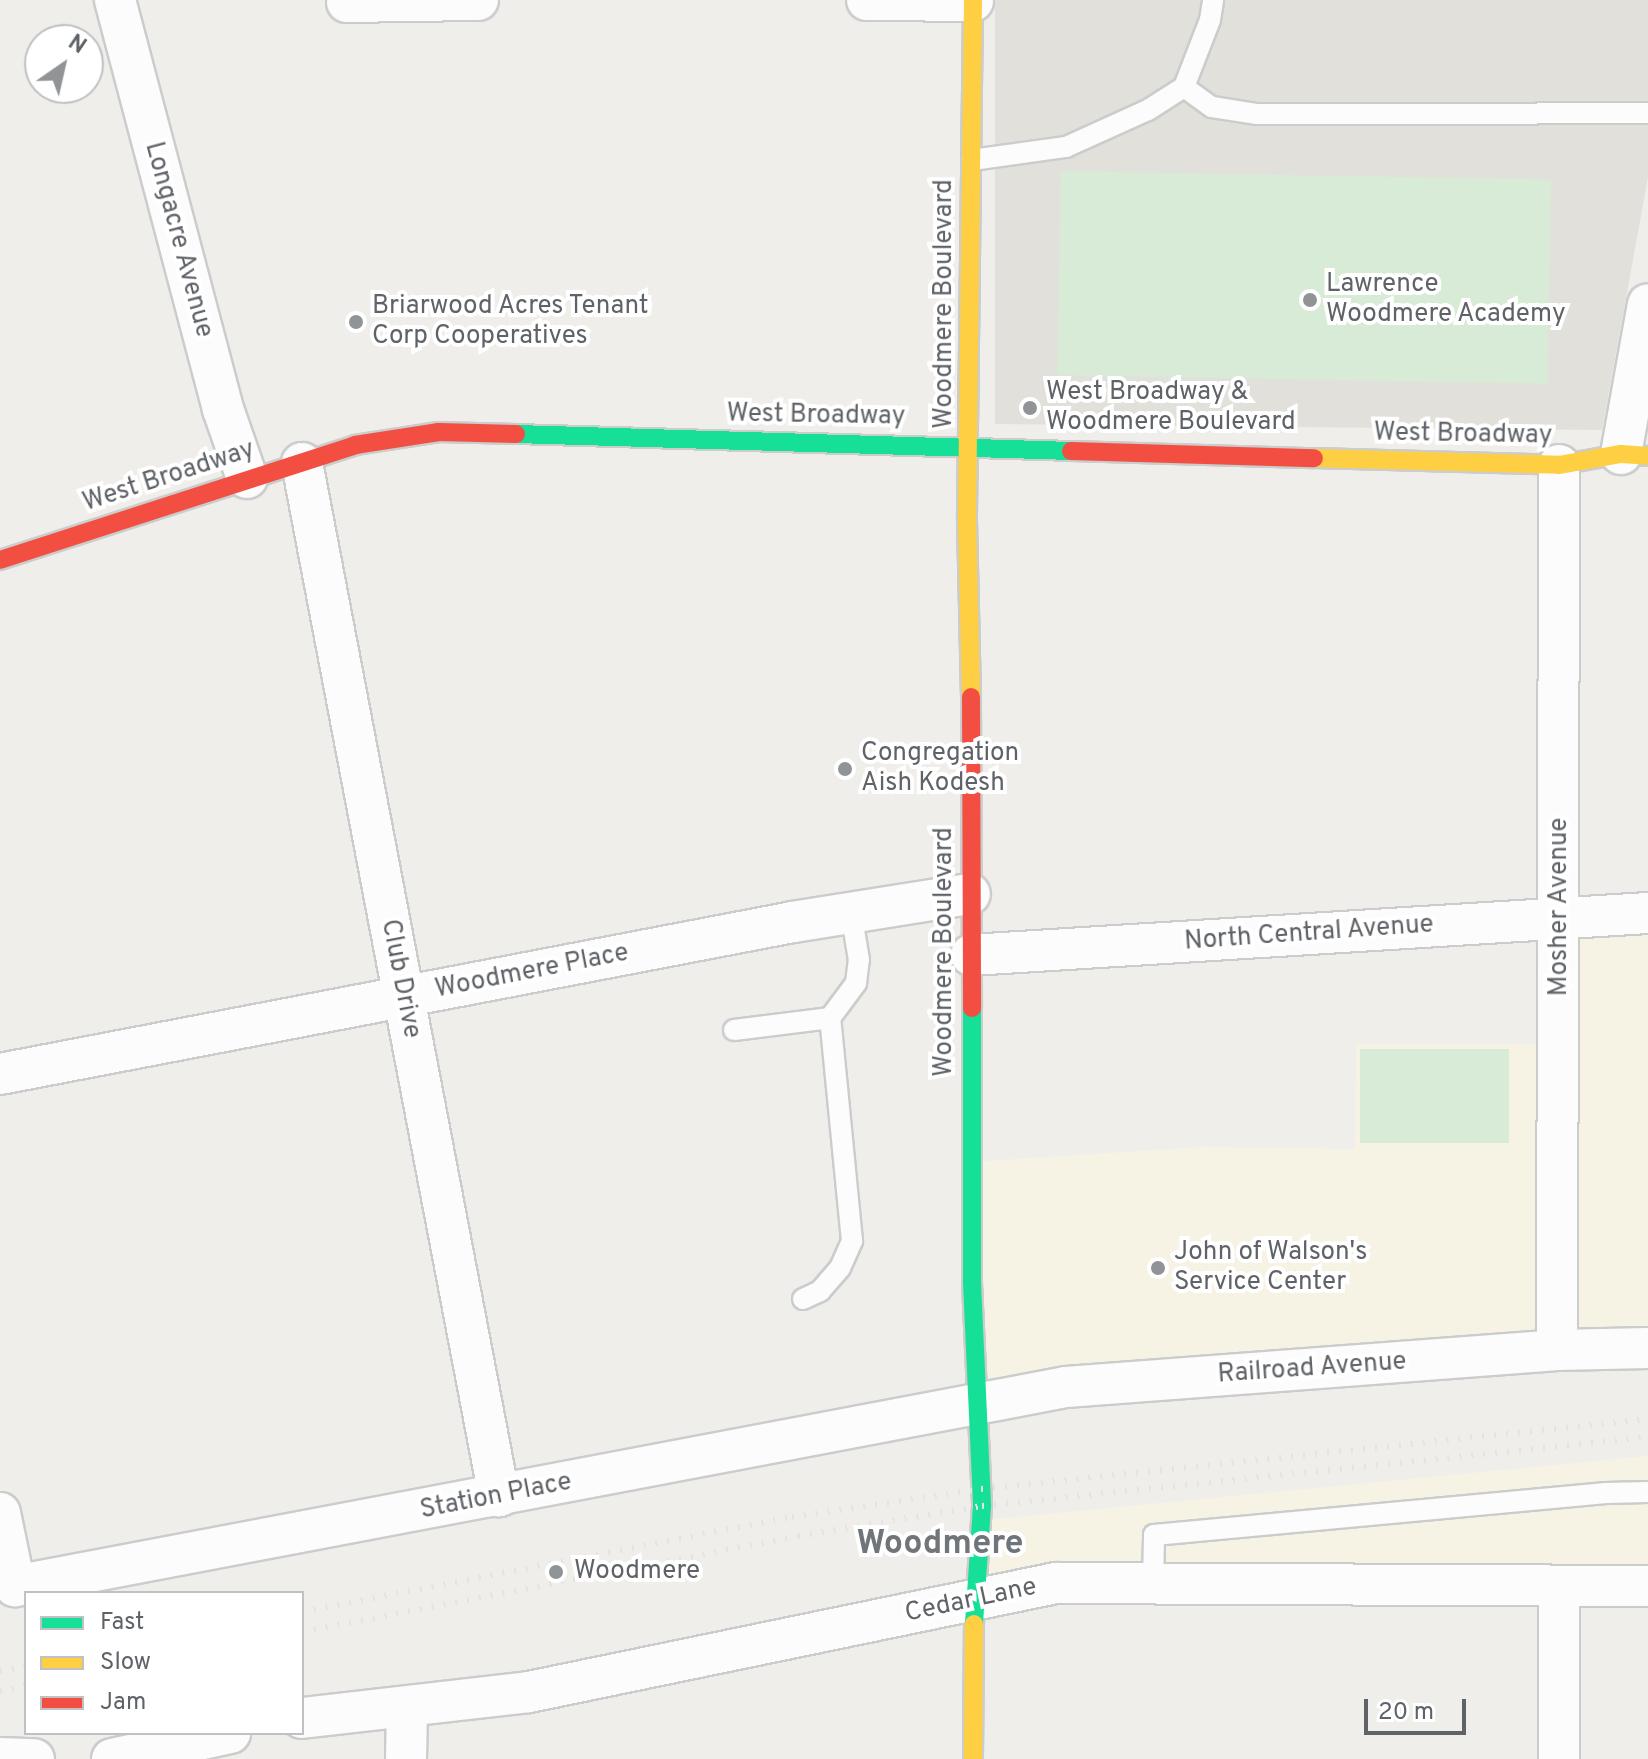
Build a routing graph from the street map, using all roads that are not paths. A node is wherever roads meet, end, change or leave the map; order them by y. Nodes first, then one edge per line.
1 (115, 0) edge
2 (478, 0) edge
3 (867, 0) edge
4 (973, 0) edge
5 (1213, 0) edge
6 (347, 2) edge
7 (1184, 87) junction
8 (1648, 113) edge
9 (972, 160) junction
10 (1648, 304) edge
11 (970, 446) junction
12 (1635, 455) edge
13 (302, 463) junction
14 (1559, 465) junction
15 (247, 478) junction
16 (0, 560) edge
17 (970, 894) junction
18 (851, 912) junction
19 (1648, 913) edge
20 (1560, 917) junction
21 (971, 955) junction
22 (403, 996) junction
23 (830, 1018) junction
24 (734, 1030) dead end
25 (0, 1074) edge
26 (803, 1299) dead end
27 (1648, 1348) edge
28 (1557, 1350) junction
29 (978, 1407) junction
30 (1648, 1492) edge
31 (499, 1496) junction
32 (0, 1513) edge
33 (1153, 1584) junction
34 (1559, 1586) junction
35 (1648, 1586) edge
36 (974, 1601) junction
37 (407, 1708) junction
38 (304, 1718) edge
39 (221, 1735) edge
40 (0, 1758) edge
41 (34, 1759) edge
42 (112, 1759) edge
43 (406, 1759) edge
44 (973, 1759) edge
45 (1559, 1759) edge

1 - 15 street, Longacre Avenue
2 - 6 street
3 - 4 street
4 - 9 street, Woodmere Boulevard
5 - 7 lane
7 - 8 lane
7 - 9 lane
9 - 11 street, Woodmere Boulevard
10 - 12 street
11 - 13 street, West Broadway
11 - 14 street, West Broadway
11 - 17 street, Woodmere Boulevard
12 - 14 street, West Broadway
13 - 15 street, West Broadway
13 - 22 street, Club Drive
14 - 20 street, Mosher Avenue
15 - 16 street, West Broadway
17 - 18 street, Woodmere Place
17 - 21 street, Woodmere Boulevard
18 - 22 street, Woodmere Place
18 - 23 lane
19 - 20 street, North Central Avenue
20 - 21 street, North Central Avenue
20 - 28 street, Mosher Avenue
21 - 29 street, Woodmere Boulevard
22 - 25 street, Woodmere Place
22 - 31 street, Club Drive
23 - 24 lane
23 - 26 lane
27 - 28 street, Railroad Avenue
28 - 29 street, Railroad Avenue
29 - 31 street, Station Place
29 - 36 street, Woodmere Boulevard
30 - 33 lane
31 - 32 street, Station Place
33 - 34 street, Cedar Lane
33 - 36 street, Cedar Lane
34 - 35 street, Cedar Lane
34 - 45 street
36 - 37 street, Cedar Lane
36 - 44 street, Woodmere Boulevard
37 - 38 street, Cedar Lane
37 - 43 street
39 - 42 street
40 - 41 street

